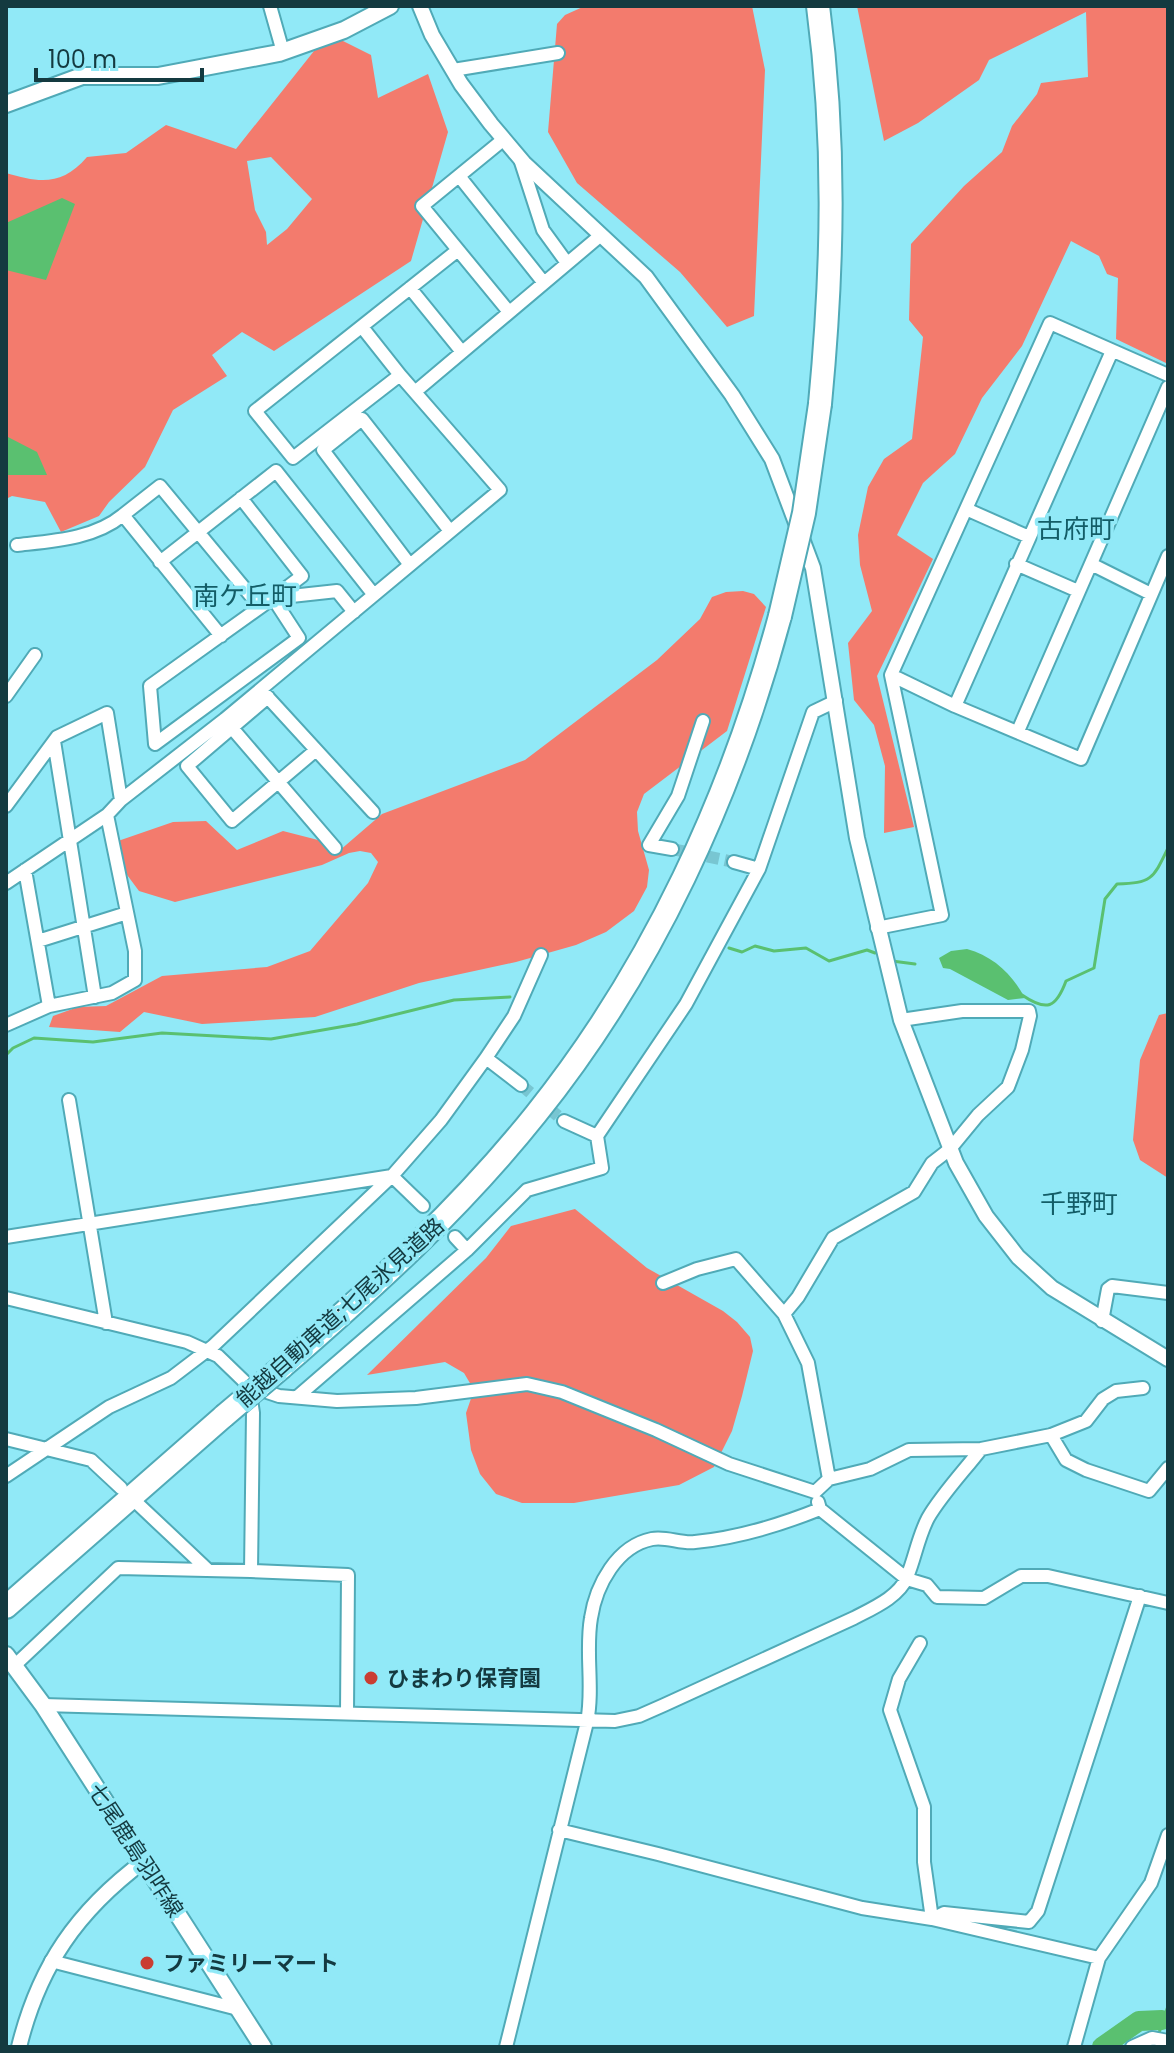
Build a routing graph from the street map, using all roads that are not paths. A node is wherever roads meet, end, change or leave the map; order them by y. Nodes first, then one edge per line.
1 (270, 6) edge
2 (390, 6) edge
3 (420, 6) edge
4 (818, 6) edge
5 (283, 52) junction
6 (558, 53) dead end
7 (453, 70) junction
8 (6, 104) edge
9 (504, 139) junction
10 (520, 159) junction
11 (459, 176) junction
12 (601, 235) junction
13 (458, 250) junction
14 (567, 263) junction
15 (544, 283) junction
16 (410, 288) junction
17 (509, 312) junction
18 (362, 327) junction
19 (1112, 351) junction
20 (462, 352) junction
21 (400, 375) junction
22 (1168, 375) edge
23 (1168, 387) edge
24 (416, 391) junction
25 (241, 498) junction
26 (966, 509) junction
27 (123, 515) junction
28 (199, 531) junction
29 (450, 531) junction
30 (1029, 537) junction
31 (17, 545) dead end
32 (1168, 556) edge
33 (160, 562) junction
34 (1016, 564) junction
35 (1091, 564) junction
36 (410, 565) junction
37 (302, 576) junction
38 (1078, 591) junction
39 (315, 593) junction
40 (1151, 594) junction
41 (374, 595) junction
42 (273, 598) junction
43 (260, 607) junction
44 (354, 612) junction
45 (221, 636) junction
46 (35, 655) dead end
47 (891, 675) junction
48 (264, 693) junction
49 (6, 696) edge
50 (836, 701) junction
51 (955, 706) junction
52 (703, 721) dead end
53 (232, 728) junction
54 (1018, 731) junction
55 (54, 741) junction
56 (316, 750) junction
57 (279, 782) junction
58 (121, 800) junction
59 (6, 806) edge
60 (373, 812) dead end
61 (107, 815) junction
62 (72, 839) junction
63 (335, 848) dead end
64 (672, 849) tunnel mouth
65 (734, 862) tunnel mouth
66 (759, 869) junction
67 (25, 870) junction
68 (7, 878) edge
69 (127, 913) junction
70 (85, 925) junction
71 (877, 928) junction
72 (38, 941) junction
73 (541, 955) dead end
74 (95, 997) junction
75 (49, 1006) junction
76 (901, 1020) junction
77 (6, 1025) edge
78 (486, 1058) junction
79 (521, 1085) tunnel mouth
80 (69, 1100) dead end
81 (564, 1121) tunnel mouth
82 (597, 1136) junction
83 (950, 1149) junction
84 (392, 1176) junction
85 (423, 1206) dead end
86 (88, 1224) junction
87 (6, 1237) edge
88 (455, 1237) dead end
89 (467, 1250) junction
90 (663, 1283) dead end
91 (1168, 1293) edge
92 (6, 1298) edge
93 (784, 1314) junction
94 (1102, 1321) junction
95 (106, 1323) junction
96 (207, 1351) junction
97 (1168, 1359) edge
98 (249, 1386) junction
99 (1143, 1388) dead end
100 (297, 1397) junction
101 (1051, 1435) junction
102 (6, 1439) edge
103 (47, 1448) junction
104 (981, 1449) junction
105 (1168, 1468) edge
106 (6, 1476) edge
107 (829, 1479) junction
108 (121, 1488) dead end
109 (815, 1492) junction
110 (138, 1504) dead end
111 (820, 1509) junction
112 (208, 1570) junction
113 (251, 1571) junction
114 (907, 1579) junction
115 (1140, 1596) junction
116 (1168, 1603) edge
117 (6, 1607) edge
118 (920, 1643) dead end
119 (10, 1660) edge
120 (43, 1705) junction
121 (347, 1712) junction
122 (587, 1722) junction
123 (559, 1830) junction
124 (1168, 1835) edge
125 (144, 1861) junction
126 (932, 1919) junction
127 (1099, 1958) junction
128 (51, 1961) junction
129 (238, 2009) junction
130 (1168, 2041) edge
131 (19, 2047) edge
132 (263, 2047) edge
133 (506, 2047) edge
134 (1074, 2047) edge
135 (1132, 2047) edge

1 - 5 street
2 - 5 main road
3 - 7 street
4 - 117 highway, 能越自動車道;七尾氷見道路, bridge
5 - 8 main road
6 - 7 street
7 - 9 street
9 - 10 street
9 - 11 street
10 - 12 street
10 - 14 street
11 - 13 street
11 - 15 street
12 - 14 street
12 - 50 street
13 - 16 street
13 - 17 street
14 - 15 street
15 - 17 street
16 - 18 street
16 - 20 street
17 - 20 street
18 - 21 street
18 - 21 street
19 - 22 street
19 - 26 street
19 - 30 street
20 - 24 street
21 - 24 street
23 - 35 street
24 - 29 street
25 - 28 street
25 - 37 street
25 - 41 street
26 - 30 street
26 - 47 street
27 - 28 street
27 - 31 street
27 - 33 street
28 - 33 street
28 - 43 street
29 - 36 street
29 - 36 street
30 - 34 street
32 - 40 street
33 - 45 street
34 - 38 street
34 - 51 street
35 - 38 street
35 - 40 street
36 - 41 street
37 - 39 street
37 - 42 street
38 - 54 street
39 - 42 street
39 - 44 street
40 - 54 street
41 - 44 street
42 - 43 street
42 - 45 street
43 - 45 street
44 - 48 street
46 - 49 street
47 - 51 street
47 - 71 street
48 - 53 street
48 - 56 street
48 - 58 street
50 - 66 street
50 - 71 street
51 - 54 street
52 - 64 street
53 - 57 street
53 - 57 street
55 - 58 street
55 - 59 street
55 - 62 street
56 - 57 street
56 - 60 street
57 - 63 street
58 - 61 street
61 - 62 street
61 - 69 street
62 - 67 street
62 - 70 street
65 - 66 street
66 - 82 street
67 - 68 street
67 - 72 street
69 - 70 street
69 - 74 street
70 - 72 street
70 - 74 street
71 - 76 street
72 - 75 street
73 - 78 street
74 - 75 street
75 - 77 street
76 - 83 street
76 - 83 street
78 - 79 street
78 - 84 street
80 - 86 street
81 - 82 street
82 - 89 street
83 - 93 street
83 - 94 street
84 - 85 street
84 - 86 street
84 - 96 street
86 - 87 street
86 - 95 street
88 - 89 street
89 - 100 street
90 - 93 street
91 - 94 street
92 - 95 street
93 - 107 street
94 - 97 street
95 - 96 street
96 - 98 street
96 - 103 street
98 - 100 street
98 - 113 street
99 - 101 street
100 - 109 street
101 - 104 street
101 - 105 street
102 - 103 street
103 - 106 street
103 - 108 street
104 - 107 street
104 - 114 street
107 - 109 street
109 - 111 street
110 - 112 street
111 - 114 street
111 - 122 street
112 - 113 street
112 - 119 street
113 - 121 street
114 - 115 street
114 - 122 street
115 - 116 street
115 - 126 street
118 - 126 street
119 - 120 main road, 七尾鹿島羽咋線
120 - 121 street
120 - 125 main road, 七尾鹿島羽咋線
121 - 122 street
122 - 123 street
123 - 126 street
123 - 133 street
124 - 127 street
125 - 128 street
125 - 129 main road, 七尾鹿島羽咋線
126 - 127 street
127 - 134 street
128 - 129 street
128 - 131 street
129 - 132 main road, 七尾鹿島羽咋線
130 - 135 street

